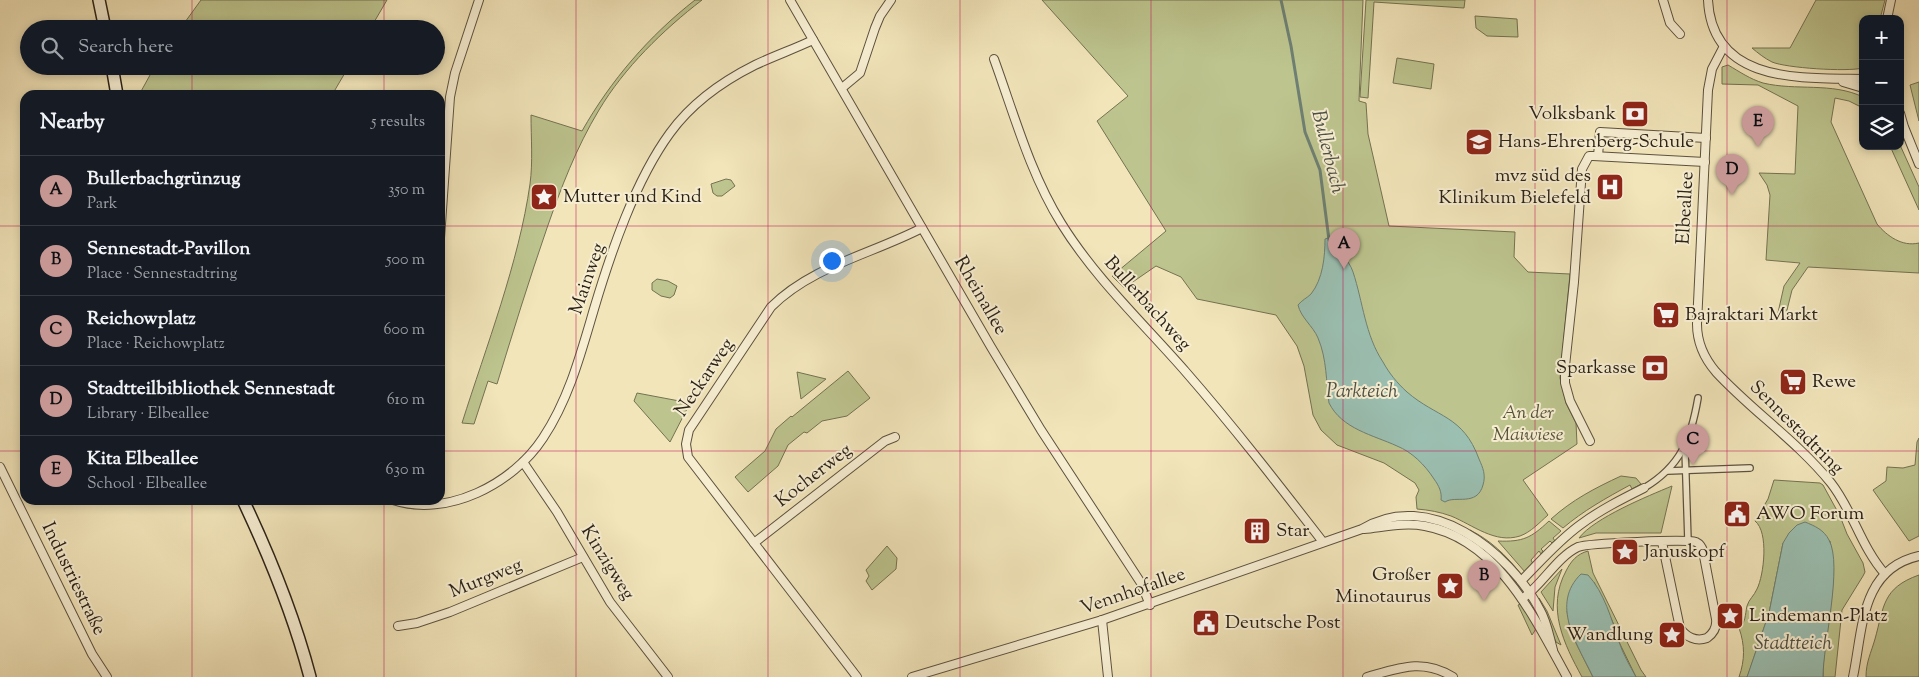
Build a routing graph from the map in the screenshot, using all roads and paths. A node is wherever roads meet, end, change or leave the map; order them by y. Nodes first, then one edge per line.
1 (100, 0) edge
2 (479, 0) edge
3 (790, 0) edge
4 (891, 0) edge
5 (1663, 0) edge
6 (1708, 0) edge
7 (1890, 0) edge
8 (1888, 15) edge
9 (103, 20) edge
10 (1680, 34) dead end
11 (813, 40) junction
12 (1724, 46) junction
13 (994, 59) dead end
14 (114, 75) edge
15 (1829, 78) junction
16 (1859, 79) edge
17 (1859, 87) edge
18 (842, 88) junction
19 (116, 90) edge
20 (1904, 129) edge
21 (1706, 138) junction
22 (1598, 156) junction
23 (1705, 162) junction
24 (1919, 164) edge
25 (445, 167) edge
26 (922, 228) junction
27 (1708, 362) joint
28 (1698, 398) dead end
29 (895, 437) dead end
30 (1590, 442) dead end
31 (1685, 446) junction
32 (523, 462) junction
33 (0, 467) edge
34 (1750, 468) dead end
35 (1686, 470) junction
36 (1668, 471) junction
37 (1644, 488) joint
38 (20, 499) edge
39 (17, 501) junction
40 (445, 503) edge
41 (245, 505) edge
42 (1362, 529) junction
43 (1688, 541) junction
44 (1323, 542) junction
45 (1662, 542) junction
46 (754, 543) junction
47 (1916, 556) edge
48 (584, 557) junction
49 (1540, 561) junction
50 (1550, 573) junction
51 (1885, 574) junction
52 (1521, 581) junction
53 (1530, 593) junction
54 (1522, 599) junction
55 (1150, 604) junction
56 (1102, 620) junction
57 (398, 626) dead end
58 (1553, 650) junction
59 (107, 677) edge
60 (310, 677) edge
61 (668, 677) edge
62 (857, 677) edge
63 (912, 677) edge
64 (1108, 677) edge
65 (1367, 677) edge
66 (1453, 677) edge
67 (1567, 677) edge
68 (1853, 677) edge

1 - 9 main road
2 - 25 street
3 - 11 street, Rheinallee
4 - 18 street
5 - 10 street
6 - 12 street
7 - 8 street
11 - 18 street, Rheinallee
11 - 32 street, Mainweg
12 - 15 street
12 - 21 street, Elbeallee
13 - 44 street, Bullerbachweg
14 - 19 main road
15 - 16 street
15 - 17 street
18 - 26 street, Rheinallee
20 - 24 street
21 - 22 street
21 - 23 street, Elbeallee
22 - 23 street
22 - 30 street
23 - 27 street, Elbeallee
26 - 46 street, Neckarweg
26 - 55 street, Rheinallee
27 - 51 street, Sennestadtring
28 - 31 street
29 - 46 street, Kocherweg
31 - 35 street
31 - 36 street
32 - 40 street, Mainweg
32 - 48 street, Kinzigweg
33 - 39 street, Industriestraße
34 - 35 street
35 - 36 street
35 - 43 street
36 - 37 street
37 - 49 street
38 - 39 street
39 - 59 street, Industriestraße
41 - 60 main road
42 - 44 street, Vennhofallee
42 - 52 street
42 - 54 street
43 - 45 street
43 - 45 street
44 - 55 street, Vennhofallee
45 - 50 street
46 - 62 street, Neckarweg
47 - 51 street
48 - 57 street, Murgweg
48 - 61 street, Kinzigweg
49 - 50 street
49 - 52 street
50 - 53 street
51 - 68 street
52 - 53 street
53 - 54 street
53 - 58 street
54 - 58 street
55 - 56 street, Vennhofallee
56 - 63 street, Vennhofallee
56 - 64 street
58 - 67 street
65 - 66 street

